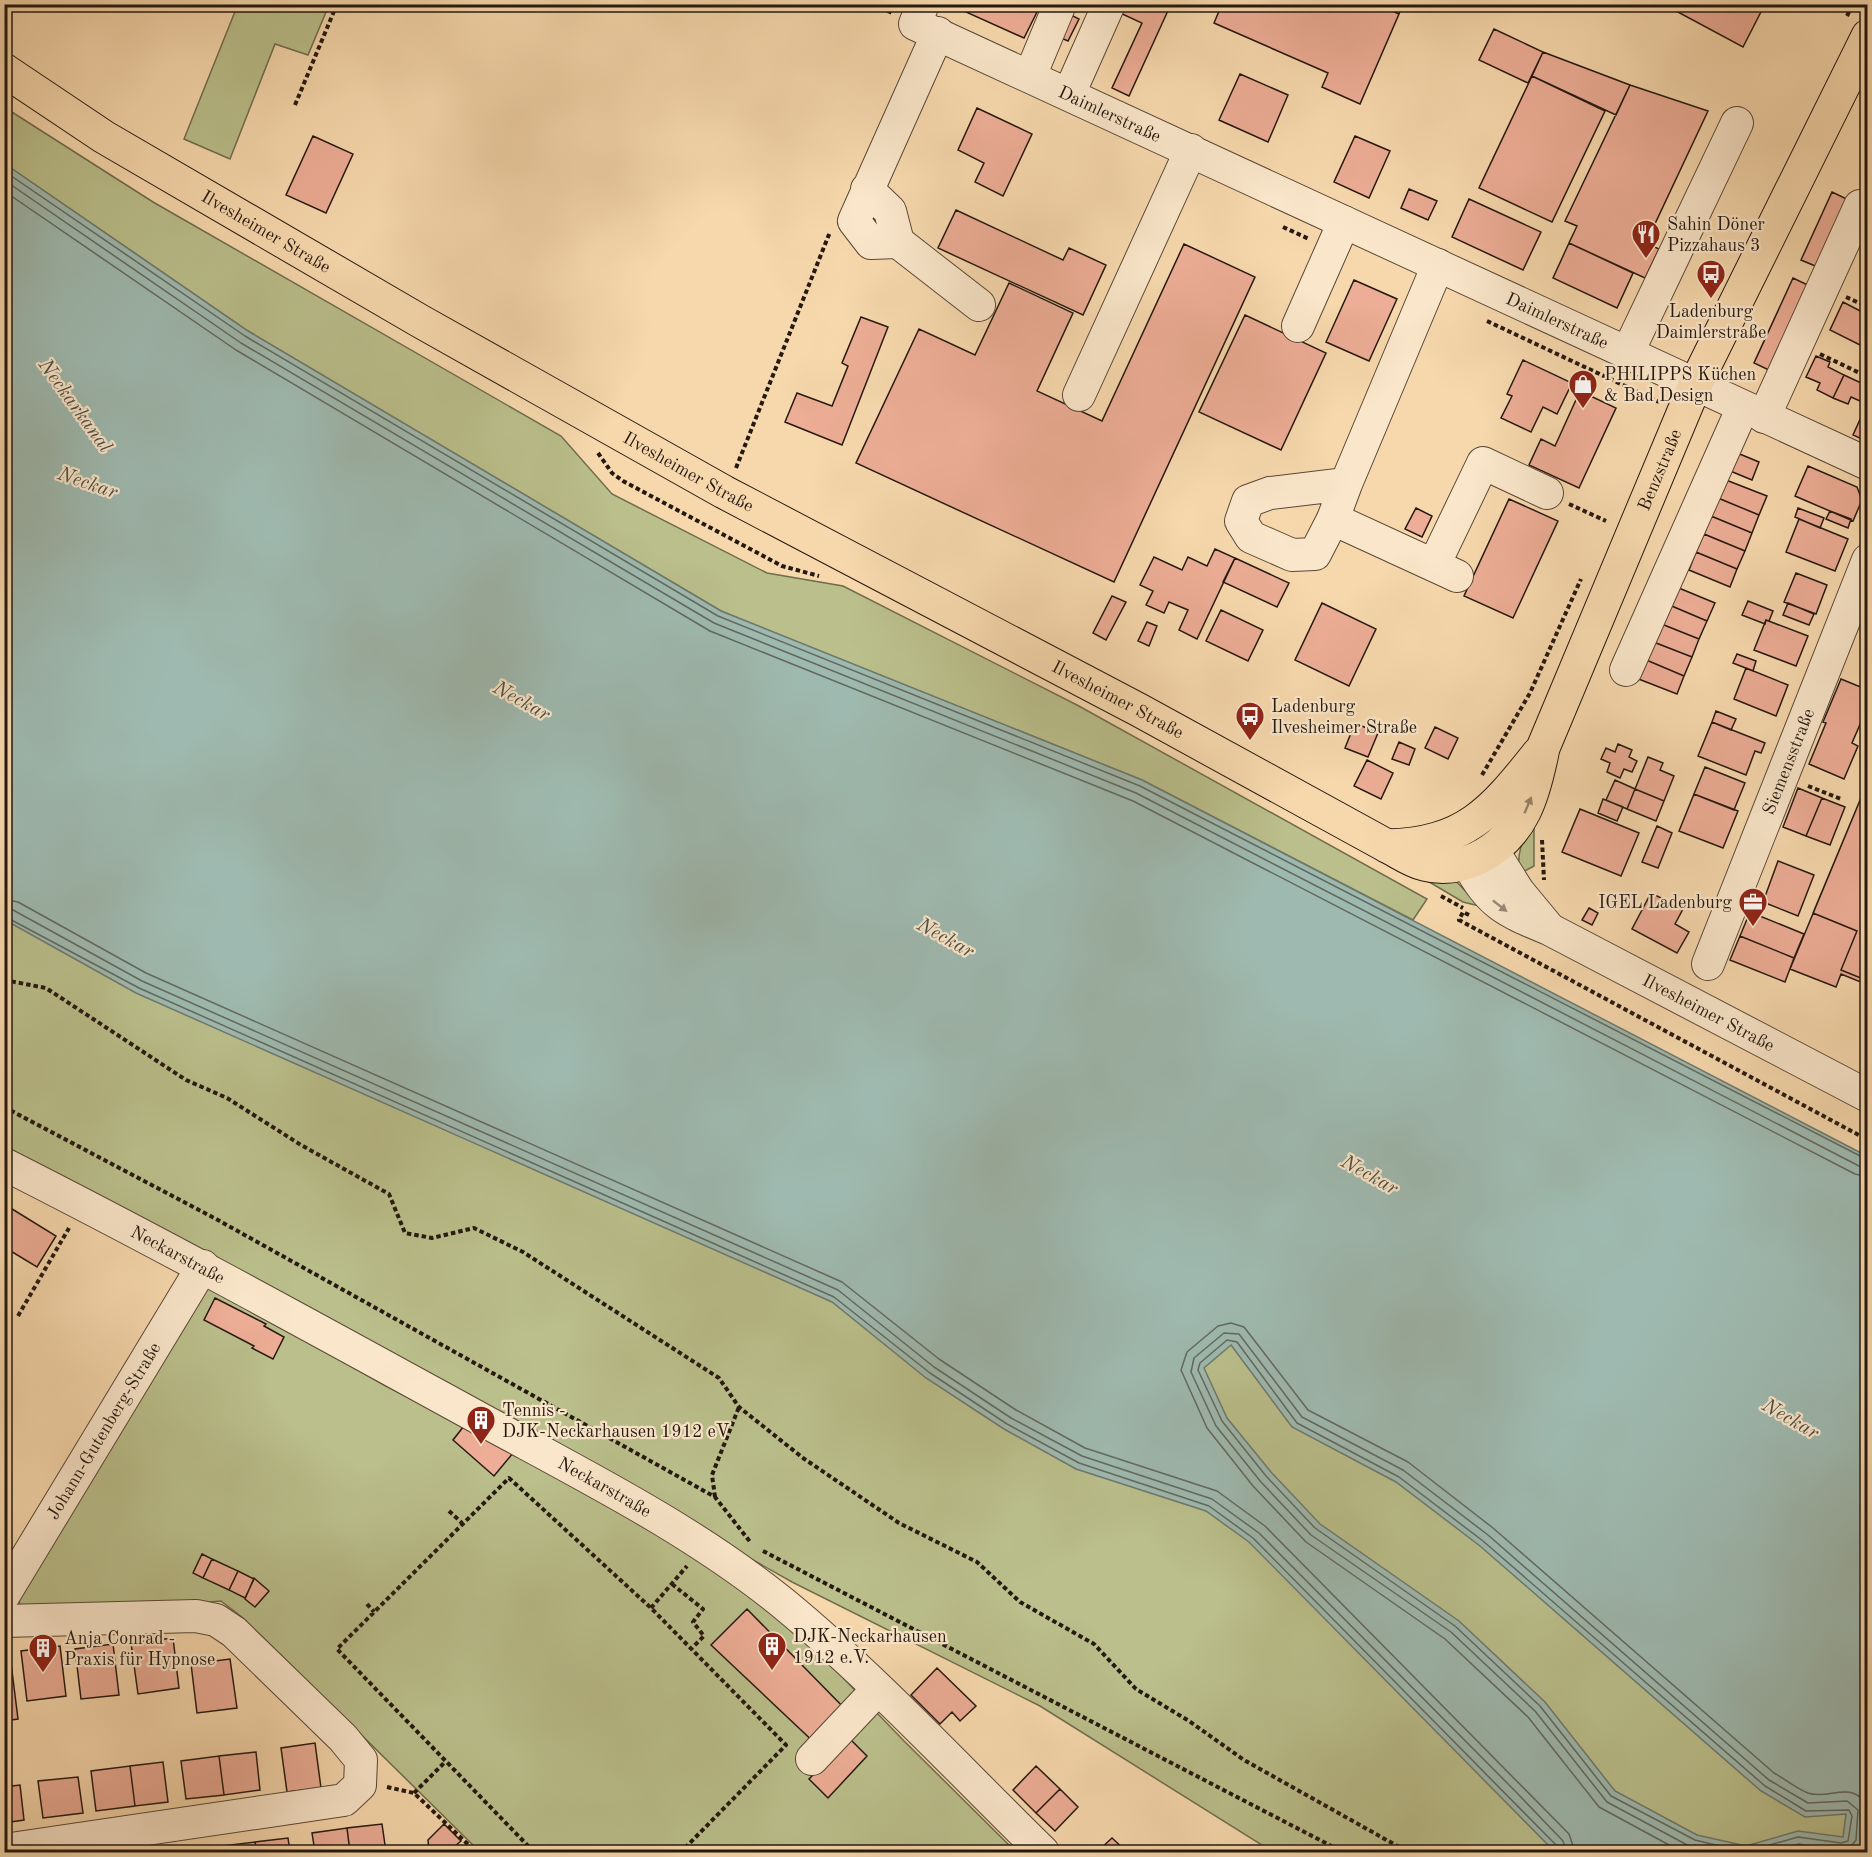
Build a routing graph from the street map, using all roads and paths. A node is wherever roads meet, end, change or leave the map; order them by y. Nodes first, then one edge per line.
1 (337, 4) edge
2 (1060, 4) edge
3 (1109, 4) edge
4 (926, 21) edge
5 (1868, 36) edge
6 (4, 70) edge
7 (1030, 76) junction
8 (1069, 94) junction
9 (295, 105) dead end
10 (1737, 123) dead end
11 (1191, 150) junction
12 (867, 189) junction
13 (1860, 206) dead end
14 (854, 221) junction
15 (1344, 222) junction
16 (898, 242) junction
17 (1438, 265) junction
18 (979, 305) dead end
19 (1298, 326) dead end
20 (1797, 344) junction
21 (1627, 354) junction
22 (1868, 377) edge
23 (1695, 385) junction
24 (1079, 395) dead end
25 (1754, 412) junction
26 (1868, 465) edge
27 (1346, 484) junction
28 (724, 492) junction
29 (1547, 493) joint
30 (1333, 519) junction
31 (1606, 521) dead end
32 (1868, 560) edge
33 (1626, 670) dead end
34 (1543, 748) junction
35 (1782, 776) junction
36 (1842, 799) dead end
37 (1464, 828) junction
38 (1542, 837) dead end
39 (1387, 846) junction
40 (1480, 857) junction
41 (1544, 875) dead end
42 (1463, 912) dead end
43 (1708, 964) dead end
44 (4, 980) edge
45 (1868, 1096) edge
46 (4, 1107) edge
47 (1868, 1140) edge
48 (4, 1164) edge
49 (84, 1204) junction
50 (203, 1266) junction
51 (18, 1316) dead end
52 (739, 1407) junction
53 (715, 1497) junction
54 (449, 1511) dead end
55 (462, 1523) junction
56 (684, 1569) dead end
57 (672, 1584) junction
58 (4, 1595) edge
59 (367, 1604) dead end
60 (651, 1608) junction
61 (374, 1612) junction
62 (4, 1621) edge
63 (691, 1649) junction
64 (878, 1689) junction
65 (812, 1759) dead end
66 (445, 1762) junction
67 (360, 1785) junction
68 (414, 1793) junction
69 (4, 1850) edge
70 (476, 1852) edge
71 (534, 1852) edge
72 (681, 1852) edge
73 (1043, 1852) edge
74 (1343, 1852) edge
75 (1408, 1852) edge

1 - 9 path
2 - 7 street
3 - 8 street
4 - 7 street, Daimlerstraße
4 - 12 street, Daimlerstraße
5 - 23 main road, Benzstraße
6 - 28 main road, Ilvesheimer Straße
7 - 8 street, Daimlerstraße
8 - 11 street, Daimlerstraße
10 - 21 street
11 - 15 street, Daimlerstraße
11 - 24 street
12 - 14 street, Daimlerstraße
12 - 16 street
13 - 20 street
14 - 16 street
14 - 28 path
15 - 17 street, Daimlerstraße
15 - 19 street
16 - 18 street
17 - 21 street, Daimlerstraße
17 - 27 street
20 - 22 path
20 - 25 street
21 - 23 street, Daimlerstraße
23 - 25 street, Daimlerstraße
23 - 34 main road, Benzstraße
25 - 26 street, Daimlerstraße
25 - 33 street
27 - 30 street
27 - 30 street
28 - 39 main road, Ilvesheimer Straße
29 - 30 street
29 - 31 path
32 - 35 street, Siemensstraße
34 - 37 main road, Benzstraße
40 -> 34 main road, Benzstraße
35 - 36 path
35 - 43 street, Siemensstraße
37 - 39 main road, Benzstraße
37 - 40 main road, Ilvesheimer Straße
38 - 41 path
39 - 40 main road
40 - 45 street, Ilvesheimer Straße
42 - 47 path
44 - 52 path
46 - 53 path
48 - 49 street, Neckarstraße
49 - 50 street, Neckarstraße
49 - 51 path
50 - 58 street, Johann-Gutenberg-Straße
50 - 64 street, Neckarstraße
52 - 53 path
52 - 75 path
53 - 74 path
54 - 55 path
55 - 60 path
55 - 61 path
56 - 57 path
57 - 60 path
57 - 63 path
59 - 61 path
60 - 63 path
61 - 66 path
62 - 67 street
63 - 72 path
64 - 65 street
64 - 73 street, Neckarstraße
66 - 68 path
66 - 71 path
67 - 68 path
67 - 69 street
68 - 70 path

